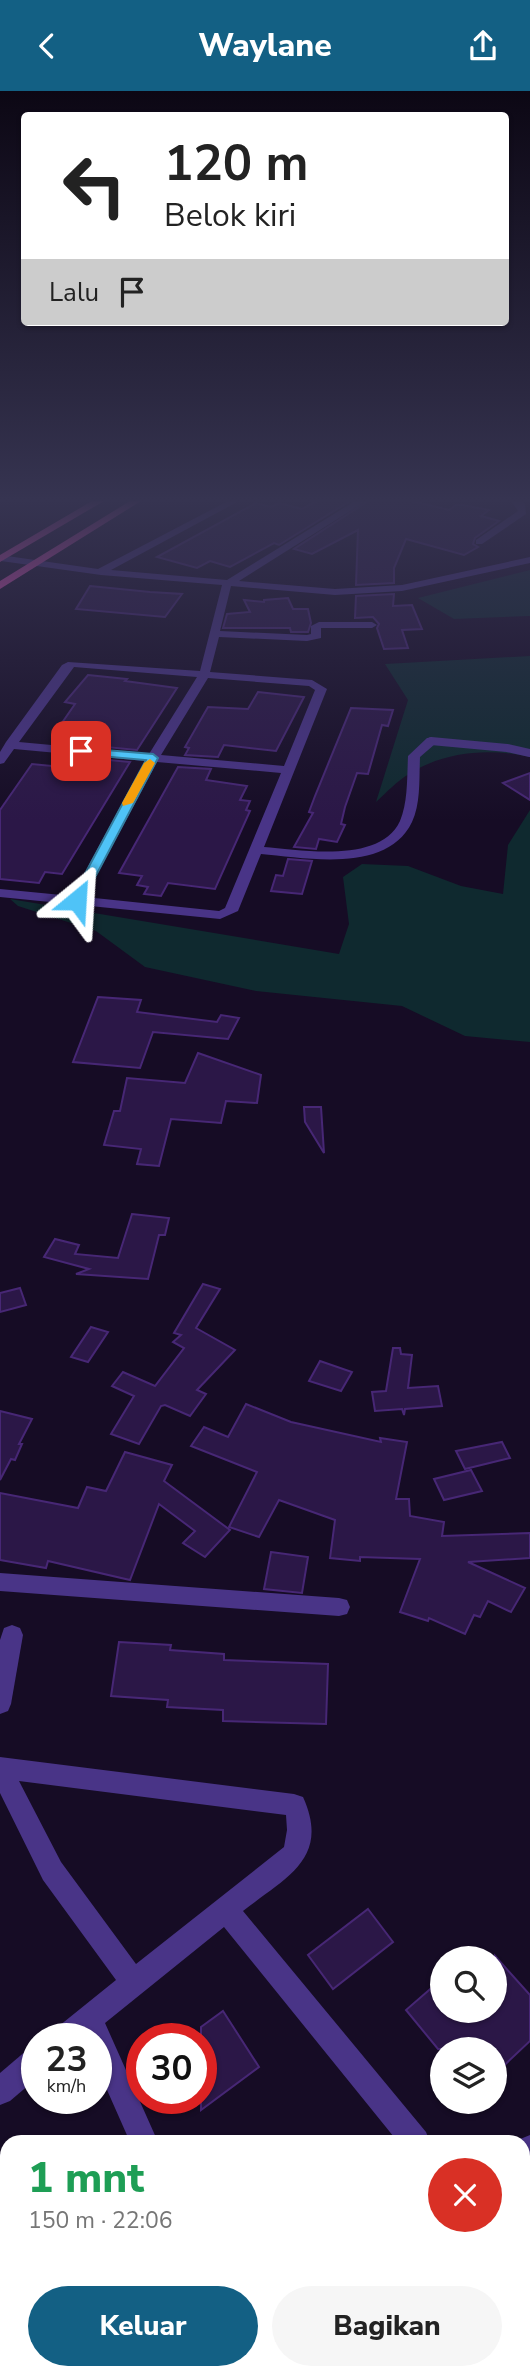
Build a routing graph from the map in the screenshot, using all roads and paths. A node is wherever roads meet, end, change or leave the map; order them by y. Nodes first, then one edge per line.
1 (221, 608) edge
2 (372, 625) dead end
3 (214, 634) junction
4 (204, 675) junction
5 (431, 741) joint
6 (10, 745) junction
7 (530, 753) edge
8 (153, 758) junction
9 (0, 760) edge
10 (286, 770) junction
11 (256, 850) junction
12 (0, 893) edge
13 (77, 900) junction
14 (0, 1583) edge
15 (339, 1607) dead end
16 (12, 1635) dead end
17 (0, 1704) edge
18 (0, 1768) edge
19 (226, 1910) junction
20 (133, 1982) junction
21 (89, 2018) junction
22 (83, 2023) edge
23 (21, 2073) edge
24 (0, 2091) edge
25 (141, 2135) edge
26 (410, 2135) edge

1 - 3 street
2 - 3 street
3 - 4 street
4 - 6 street
4 - 8 street
4 - 10 street
5 - 7 lane
5 - 11 street
6 - 8 street
6 - 9 street
8 - 10 street
8 - 13 street
10 - 11 street
11 - 13 street
12 - 13 street
14 - 15 street
16 - 17 street
18 - 19 street
18 - 20 street
19 - 20 street
19 - 26 street
20 - 21 street
21 - 22 street
21 - 25 street
23 - 24 street

